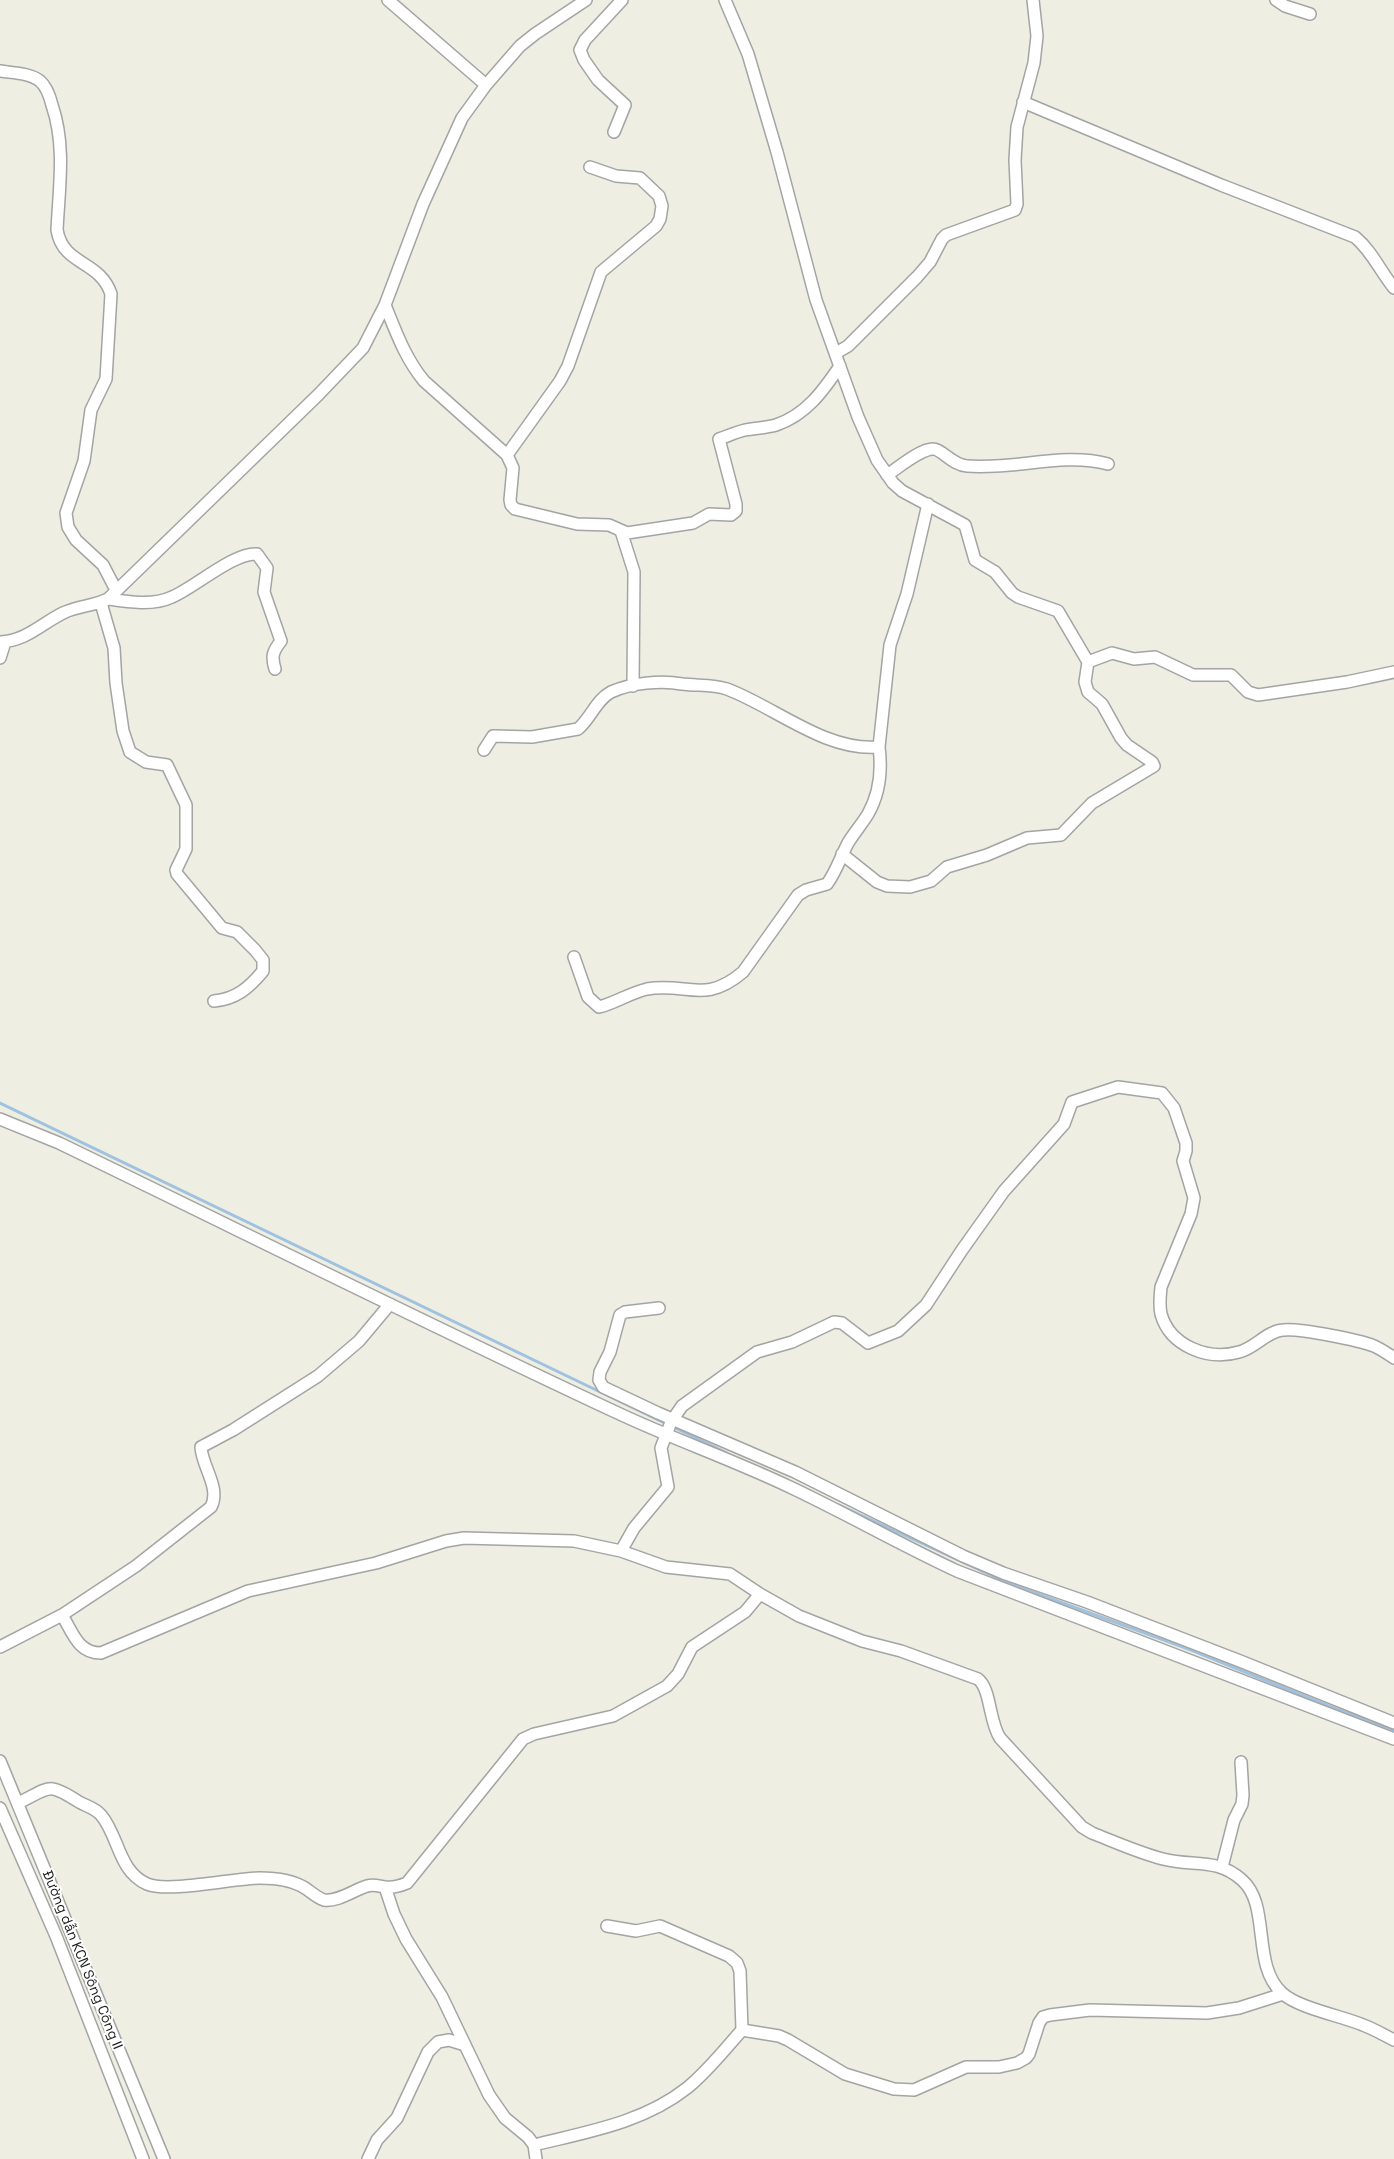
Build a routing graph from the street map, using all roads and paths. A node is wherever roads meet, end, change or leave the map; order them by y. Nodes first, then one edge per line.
1 (388, 0) edge
2 (586, 0) edge
3 (622, 0) edge
4 (725, 0) edge
5 (1033, 0) edge
6 (1276, 0) edge
7 (1310, 14) dead end
8 (0, 71) edge
9 (486, 85) junction
10 (1023, 102) junction
11 (614, 132) dead end
12 (590, 167) dead end
13 (1394, 288) edge
14 (385, 305) junction
15 (836, 353) junction
16 (840, 366) junction
17 (506, 455) junction
18 (1108, 464) dead end
19 (887, 475) junction
20 (928, 504) junction
21 (621, 531) junction
22 (108, 597) junction
23 (2, 642) edge
24 (0, 658) edge
25 (1088, 662) junction
26 (275, 669) dead end
27 (1394, 672) edge
28 (632, 686) junction
29 (879, 746) junction
30 (484, 750) dead end
31 (842, 854) junction
32 (574, 957) dead end
33 (214, 1001) dead end
34 (0, 1118) edge
35 (390, 1304) junction
36 (659, 1308) dead end
37 (1394, 1358) edge
38 (670, 1426) junction
39 (621, 1551) junction
40 (760, 1594) junction
41 (62, 1615) junction
42 (1122, 1616) junction
43 (1112, 1632) junction
44 (0, 1647) edge
45 (1394, 1723) edge
46 (1394, 1740) edge
47 (0, 1761) edge
48 (1241, 1762) dead end
49 (18, 1804) junction
50 (0, 1808) edge
51 (4, 1828) edge
52 (1222, 1867) junction
53 (385, 1887) junction
54 (607, 1926) dead end
55 (1283, 1994) junction
56 (742, 2030) junction
57 (1394, 2040) edge
58 (465, 2045) junction
59 (534, 2145) junction
60 (143, 2159) edge
61 (164, 2159) edge
62 (368, 2159) edge
63 (536, 2159) edge

1 - 9 street
2 - 9 street
3 - 11 street
4 - 15 street
5 - 10 street
6 - 7 street
8 - 22 street
9 - 14 street
10 - 13 street
10 - 15 street
12 - 17 street
14 - 17 street
14 - 22 street
15 - 16 street
16 - 19 street
16 - 21 street
17 - 21 street
18 - 19 street
19 - 20 street
20 - 25 street
20 - 29 street
21 - 28 street
22 - 23 street
22 - 26 street
22 - 33 street
23 - 24 street
25 - 27 street
25 - 31 street
28 - 29 street
28 - 30 street
29 - 31 street
31 - 32 street
34 - 35 street
35 - 38 street
35 - 41 street
36 - 38 street
37 - 38 street
38 - 39 street
38 - 42 street
38 - 43 street
39 - 40 street
39 - 41 street
40 - 52 street
40 - 53 street
41 - 44 street
42 - 43 street
42 - 45 street
43 - 46 street
47 - 49 street, Đường dẫn KCN Sông Công II
48 - 52 street
49 - 53 street
49 - 61 street, Đường dẫn KCN Sông Công II
50 - 51 street, Đường dẫn KCN Sông Công II
51 - 60 street, Đường dẫn KCN Sông Công II
52 - 55 street
53 - 58 street
54 - 56 street
55 - 56 street
55 - 57 street
56 - 59 street
58 - 59 street
58 - 62 street
59 - 63 street

